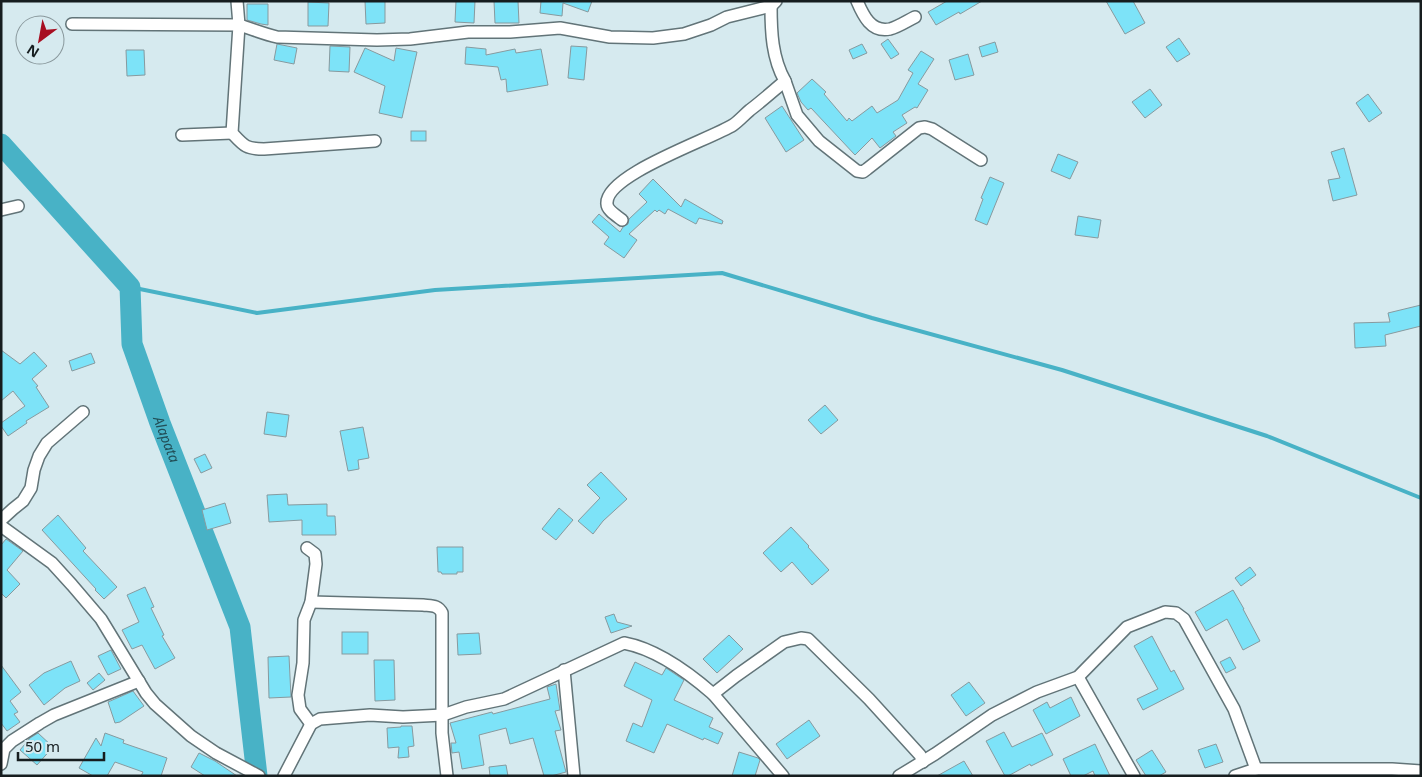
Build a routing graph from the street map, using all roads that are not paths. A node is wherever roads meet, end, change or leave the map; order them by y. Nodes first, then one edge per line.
1 (237, 1) edge
2 (857, 1) edge
3 (774, 3) edge
4 (915, 17) dead end
5 (72, 24) dead end
6 (239, 26) junction
7 (785, 81) junction
8 (232, 133) junction
9 (182, 135) dead end
10 (375, 141) dead end
11 (981, 160) dead end
12 (18, 206) dead end
13 (1, 210) edge
14 (622, 220) dead end
15 (83, 412) dead end
16 (1, 520) edge
17 (1, 526) edge
18 (307, 548) dead end
19 (311, 602) junction
20 (564, 670) junction
21 (1078, 677) junction
22 (139, 681) junction
23 (713, 694) junction
24 (443, 715) junction
25 (311, 724) junction
26 (3, 747) edge
27 (922, 762) junction
28 (1, 764) edge
29 (1256, 769) junction
30 (1421, 771) edge
31 (1321, 773) edge
32 (259, 776) edge
33 (284, 776) edge
34 (448, 776) edge
35 (574, 776) edge
36 (783, 776) edge
37 (899, 776) edge
38 (1134, 776) edge
39 (1235, 776) edge

1 - 6 street
2 - 4 street
3 - 6 street
3 - 7 street
5 - 6 street
6 - 8 street
7 - 11 street
7 - 14 street
8 - 9 street
8 - 10 street
12 - 13 street
15 - 16 street
17 - 22 street
18 - 19 street
19 - 24 street
19 - 25 street
20 - 23 street
20 - 24 street
20 - 35 street
21 - 27 street
21 - 29 street
21 - 38 street
22 - 26 street
22 - 32 street
23 - 27 street
23 - 36 street
24 - 25 street
24 - 34 street
25 - 33 street
26 - 28 street
27 - 37 street
29 - 31 street
29 - 39 street
30 - 31 street

